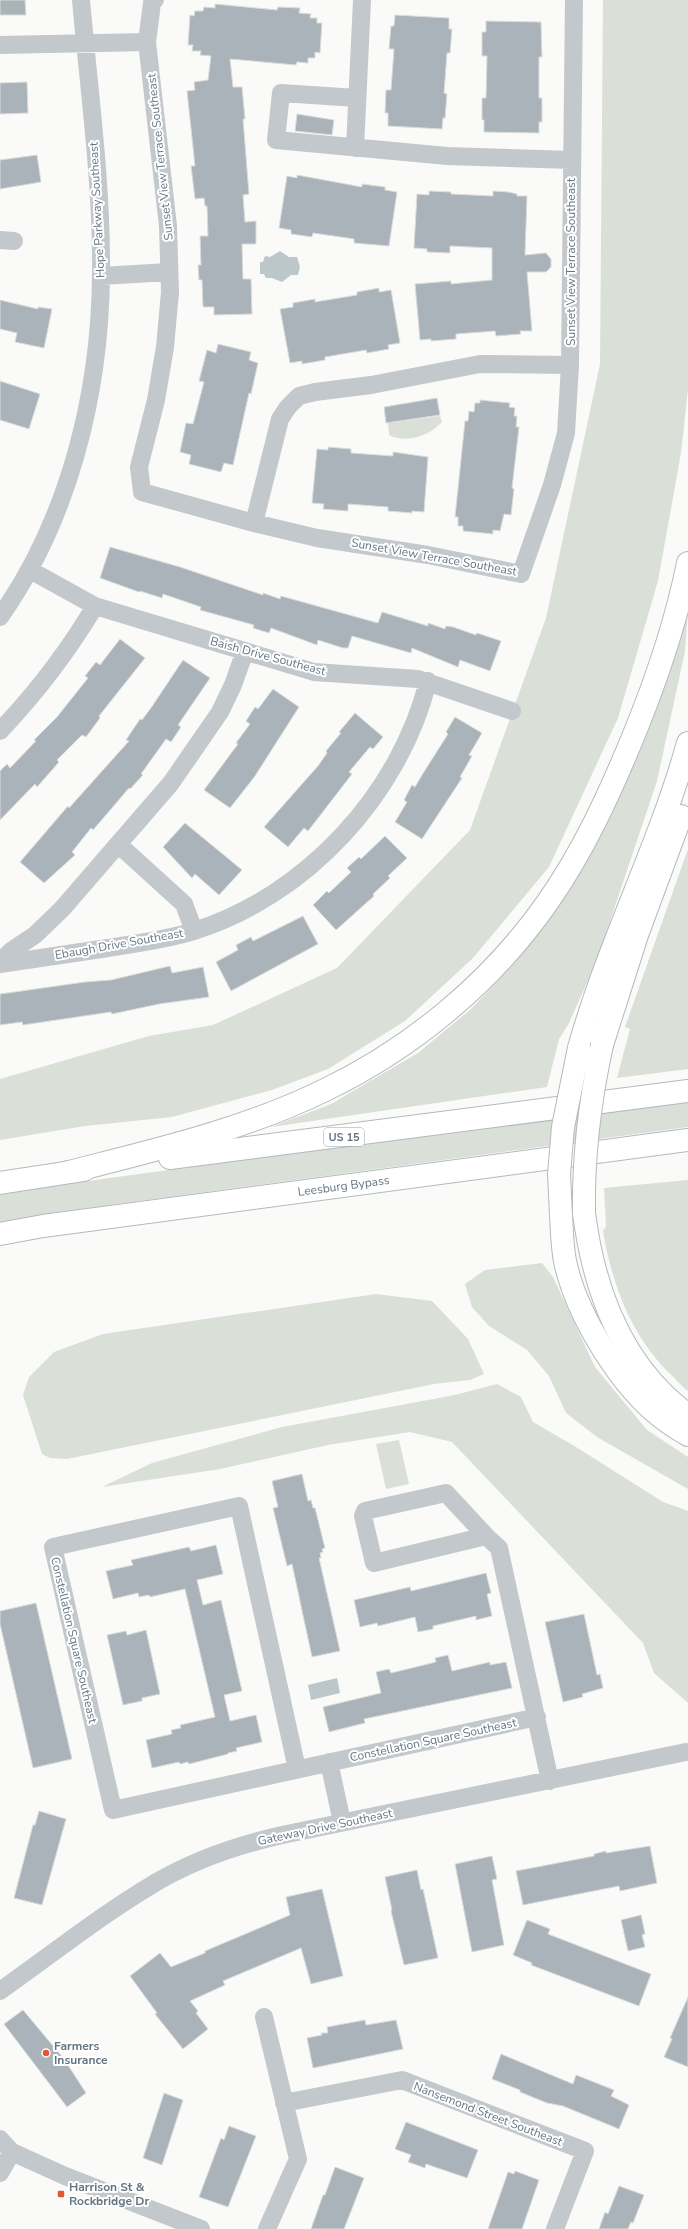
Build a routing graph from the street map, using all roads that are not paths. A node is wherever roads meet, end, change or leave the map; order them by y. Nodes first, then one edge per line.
1 (81, 0) edge
2 (155, 0) edge
3 (362, 0) edge
4 (574, 0) edge
5 (147, 42) junction
6 (85, 43) junction
7 (0, 46) edge
8 (357, 98) junction
9 (355, 148) junction
10 (572, 160) junction
11 (169, 272) junction
12 (101, 276) junction
13 (570, 365) junction
14 (254, 523) junction
15 (688, 563) edge
16 (30, 570) junction
17 (95, 606) junction
18 (0, 617) edge
19 (245, 651) junction
20 (428, 681) junction
21 (512, 711) dead end
22 (0, 731) edge
23 (688, 743) edge
24 (688, 796) edge
25 (118, 844) junction
26 (194, 931) junction
27 (0, 963) edge
28 (688, 1091) edge
29 (685, 1141) edge
30 (69, 1172) junction
31 (0, 1183) edge
32 (0, 1234) edge
33 (688, 1414) edge
34 (688, 1435) edge
35 (486, 1536) junction
36 (537, 1717) junction
37 (686, 1752) dead end
38 (329, 1762) junction
39 (297, 1769) junction
40 (550, 1781) junction
41 (342, 1822) junction
42 (0, 1991) edge
43 (264, 2017) dead end
44 (284, 2103) junction
45 (6, 2145) edge
46 (0, 2173) edge
47 (201, 2229) edge
48 (267, 2229) edge
49 (555, 2229) edge

1 - 6 street, Hope Parkway Southeast
2 - 5 street, Sunset View Terrace Southeast
3 - 8 street
4 - 10 street, Sunset View Terrace Southeast
5 - 6 street
5 - 11 street, Sunset View Terrace Southeast
6 - 7 street
6 - 12 street, Hope Parkway Southeast
8 - 9 street
8 - 9 street
9 - 10 street
10 - 13 street, Sunset View Terrace Southeast
11 - 12 street
11 - 14 street, Sunset View Terrace Southeast
12 - 16 street, Hope Parkway Southeast
13 - 14 street
13 - 14 street, Sunset View Terrace Southeast
15 - 30 highway
16 - 17 street, Baish Drive Southeast
16 - 18 street, Hope Parkway Southeast
17 - 19 street, Baish Drive Southeast
17 - 22 street
19 - 20 street, Baish Drive Southeast
19 - 25 street
20 - 21 street, Baish Drive Southeast
20 - 26 street, Ebaugh Drive Southeast
23 - 34 highway, bridge
24 - 33 highway, bridge
25 - 26 street
25 - 27 street
26 - 27 street, Ebaugh Drive Southeast
28 - 30 highway, US 15
29 - 32 highway, Leesburg Bypass
30 - 31 highway, US 15
35 - 35 street
35 - 36 street
36 - 38 street, Constellation Square Southeast
36 - 40 street
37 - 40 street, Gateway Drive Southeast
38 - 39 street, Constellation Square Southeast
38 - 41 street
39 - 39 street, Constellation Square Southeast
40 - 41 street, Gateway Drive Southeast
41 - 42 street, Gateway Drive Southeast
43 - 44 street
44 - 48 street
44 - 49 street, Nansemond Street Southeast
45 - 46 street
45 - 47 street

